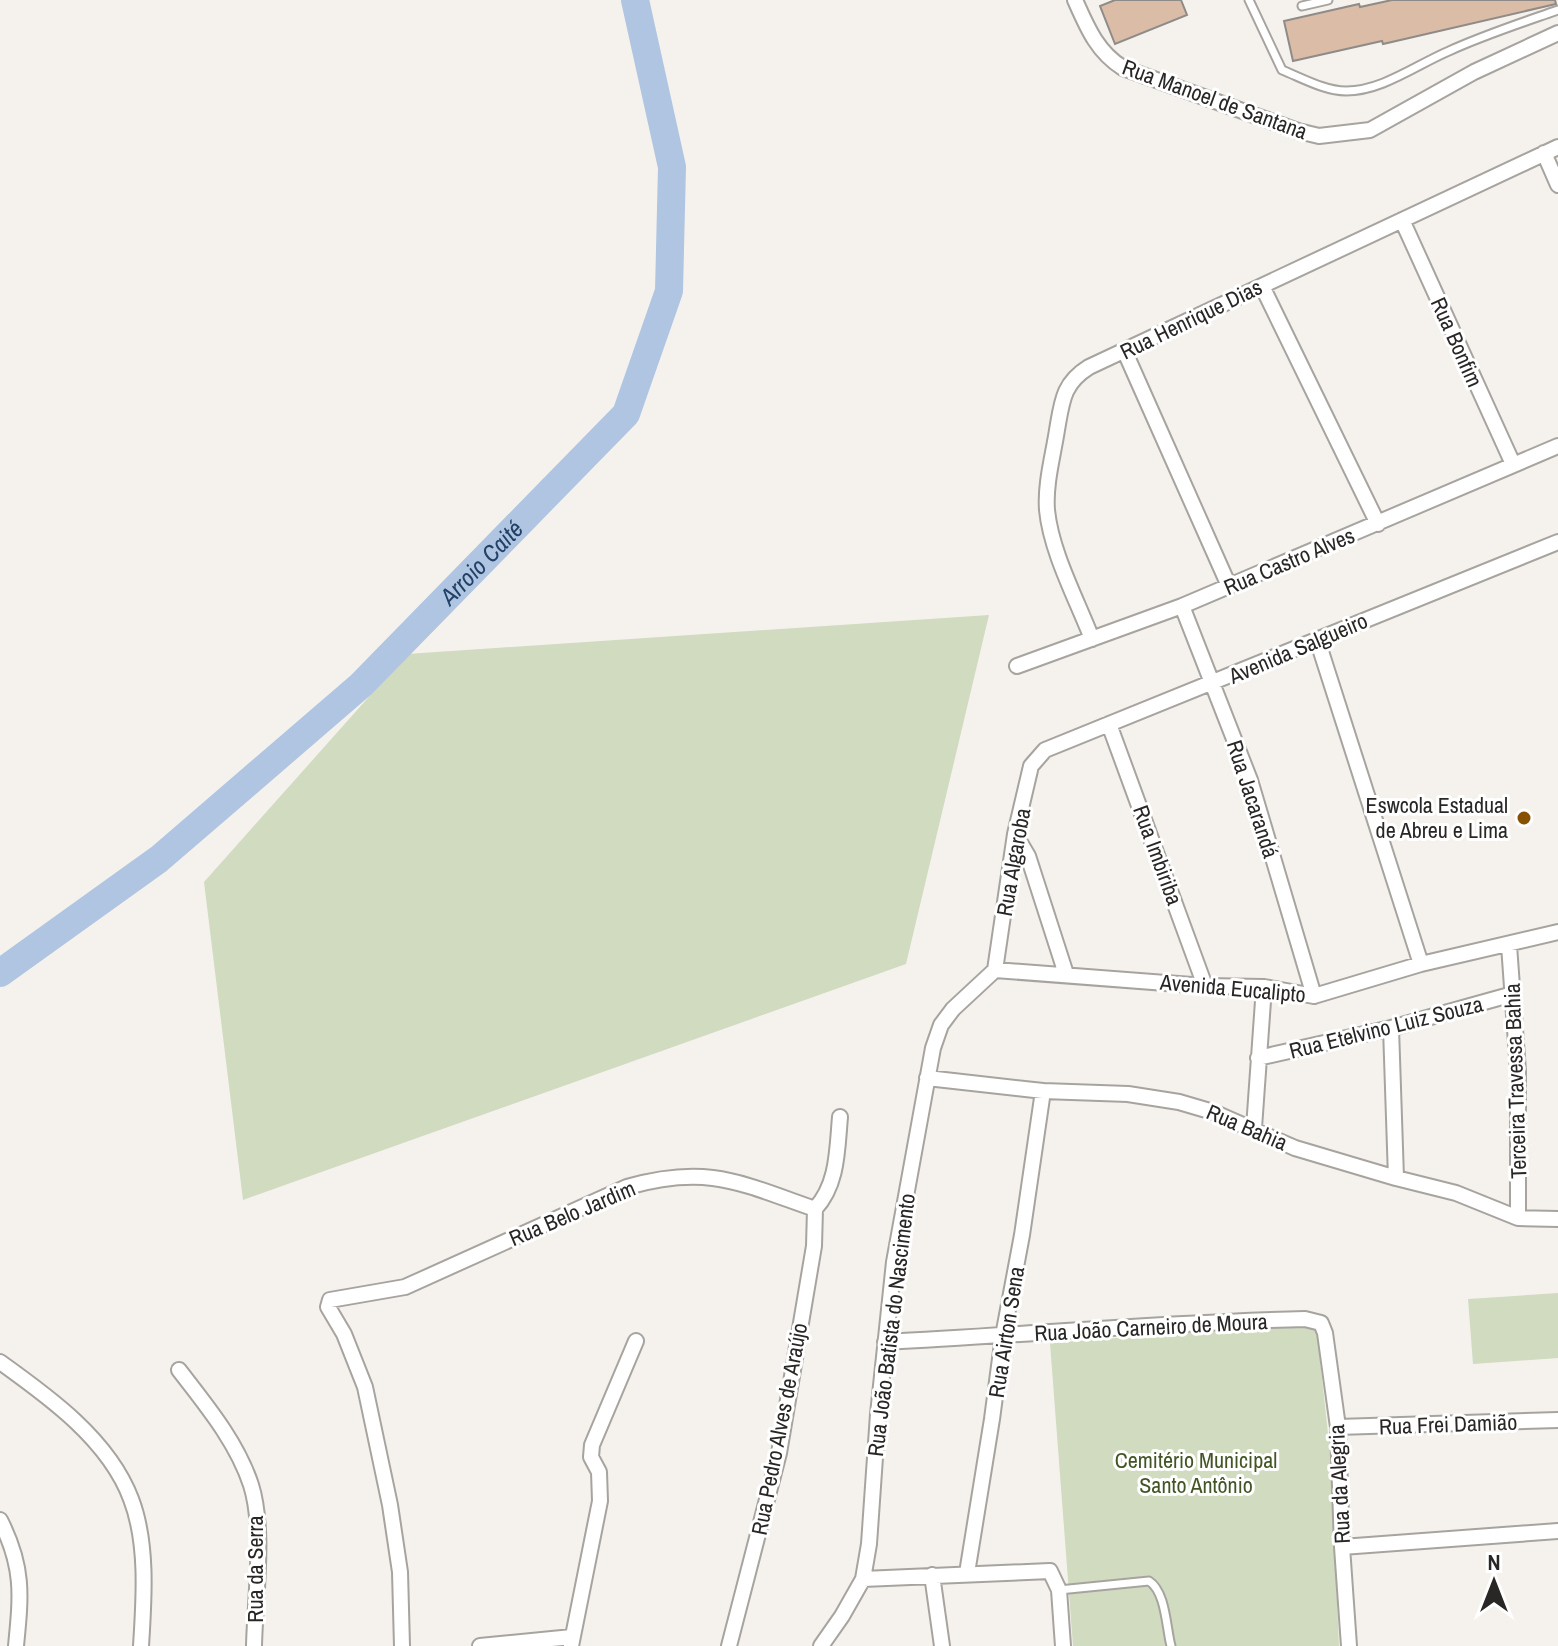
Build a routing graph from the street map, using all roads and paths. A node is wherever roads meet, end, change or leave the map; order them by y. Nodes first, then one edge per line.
1 (1075, 0) edge
2 (1249, 0) edge
3 (1328, 0) edge
4 (1302, 6) dead end
5 (1558, 10) edge
6 (1558, 33) edge
7 (1551, 150) edge
8 (1558, 185) edge
9 (1402, 220) junction
10 (1262, 286) junction
11 (1125, 352) junction
12 (1558, 446) edge
13 (1513, 464) junction
14 (1378, 524) junction
15 (1558, 542) edge
16 (1229, 586) junction
17 (1182, 606) junction
18 (1092, 639) junction
19 (1317, 639) junction
20 (1017, 666) dead end
21 (1212, 684) junction
22 (1109, 724) junction
23 (1039, 756) joint
24 (1015, 834) junction
25 (1558, 932) edge
26 (1509, 945) junction
27 (1421, 964) junction
28 (995, 970) junction
29 (1066, 974) junction
30 (1205, 986) junction
31 (1264, 987) junction
32 (1513, 994) junction
33 (1314, 996) junction
34 (1391, 1028) junction
35 (1258, 1058) junction
36 (927, 1078) junction
37 (1043, 1091) junction
38 (840, 1117) dead end
39 (1254, 1128) junction
40 (1396, 1178) junction
41 (815, 1209) junction
42 (1518, 1218) junction
43 (1558, 1219) edge
44 (1321, 1323) joint
45 (1003, 1336) junction
46 (636, 1341) dead end
47 (885, 1342) junction
48 (0, 1362) edge
49 (179, 1370) dead end
50 (1558, 1420) edge
51 (1338, 1427) junction
52 (0, 1520) edge
53 (1558, 1531) edge
54 (1342, 1547) junction
55 (967, 1573) junction
56 (932, 1575) junction
57 (863, 1579) junction
58 (1059, 1590) junction
59 (572, 1642) edge
60 (16, 1646) edge
61 (141, 1646) edge
62 (254, 1646) edge
63 (402, 1646) edge
64 (480, 1646) edge
65 (729, 1646) edge
66 (821, 1646) edge
67 (942, 1646) edge
68 (1063, 1646) edge
69 (1171, 1646) edge
70 (1349, 1646) edge

1 - 6 street, Rua Manoel de Santana
2 - 5 lane
3 - 4 lane
7 - 8 street
7 - 9 street, Rua Henrique Dias
9 - 10 street, Rua Henrique Dias
9 - 13 street, Rua Bonfim
10 - 11 street, Rua Henrique Dias
10 - 14 street
11 - 16 street
11 - 18 street, Rua Henrique Dias
12 - 13 street, Rua Castro Alves
13 - 14 street, Rua Castro Alves
14 - 16 street, Rua Castro Alves
15 - 19 street, Avenida Salgueiro
16 - 17 street, Rua Castro Alves
17 - 18 street, Rua Castro Alves
17 - 21 street, Rua Jacarandá
18 - 20 street, Rua Castro Alves
19 - 21 street, Avenida Salgueiro
19 - 27 street
21 - 22 street, Avenida Salgueiro
21 - 33 street, Rua Jacarandá
22 - 23 street, Avenida Salgueiro
22 - 30 street, Rua Imbiriba
23 - 24 street, Rua Algaroba
24 - 28 street, Rua Algaroba
24 - 29 street
25 - 26 street, Avenida Eucalipto
26 - 27 street, Avenida Eucalipto
26 - 32 street, Terceira Travessa Bahia
27 - 33 street, Avenida Eucalipto
28 - 29 street, Avenida Eucalipto
28 - 36 street, Rua João Batista do Nascimento
29 - 30 street, Avenida Eucalipto
30 - 31 street, Avenida Eucalipto
31 - 33 street, Avenida Eucalipto
31 - 35 street
32 - 34 street, Rua Etelvino Luiz Souza
32 - 42 street, Terceira Travessa Bahia
34 - 35 street, Rua Etelvino Luiz Souza
34 - 40 street
35 - 39 street
36 - 37 street, Rua Bahia
36 - 47 street, Rua João Batista do Nascimento
37 - 39 street, Rua Bahia
37 - 45 street, Rua Airton Sena
38 - 41 street
39 - 40 street, Rua Bahia
40 - 42 street, Rua Bahia
41 - 63 street, Rua Belo Jardim
41 - 65 street, Rua Pedro Alves de Araújo
42 - 43 street, Rua Bahia
44 - 45 street, Rua João Carneiro de Moura
44 - 51 street, Rua da Alegria
45 - 47 street, Rua João Carneiro de Moura
45 - 55 street, Rua Airton Sena
46 - 59 street
47 - 57 street, Rua João Batista do Nascimento
48 - 61 street
49 - 62 street, Rua da Serra
50 - 51 street, Rua Frei Damião
51 - 54 street, Rua da Alegria
52 - 60 street
53 - 54 street
54 - 70 street, Rua da Alegria
55 - 56 street
55 - 58 street
56 - 57 street
56 - 67 street
57 - 66 street, Rua João Batista do Nascimento
58 - 68 street
58 - 69 lane
59 - 64 street

